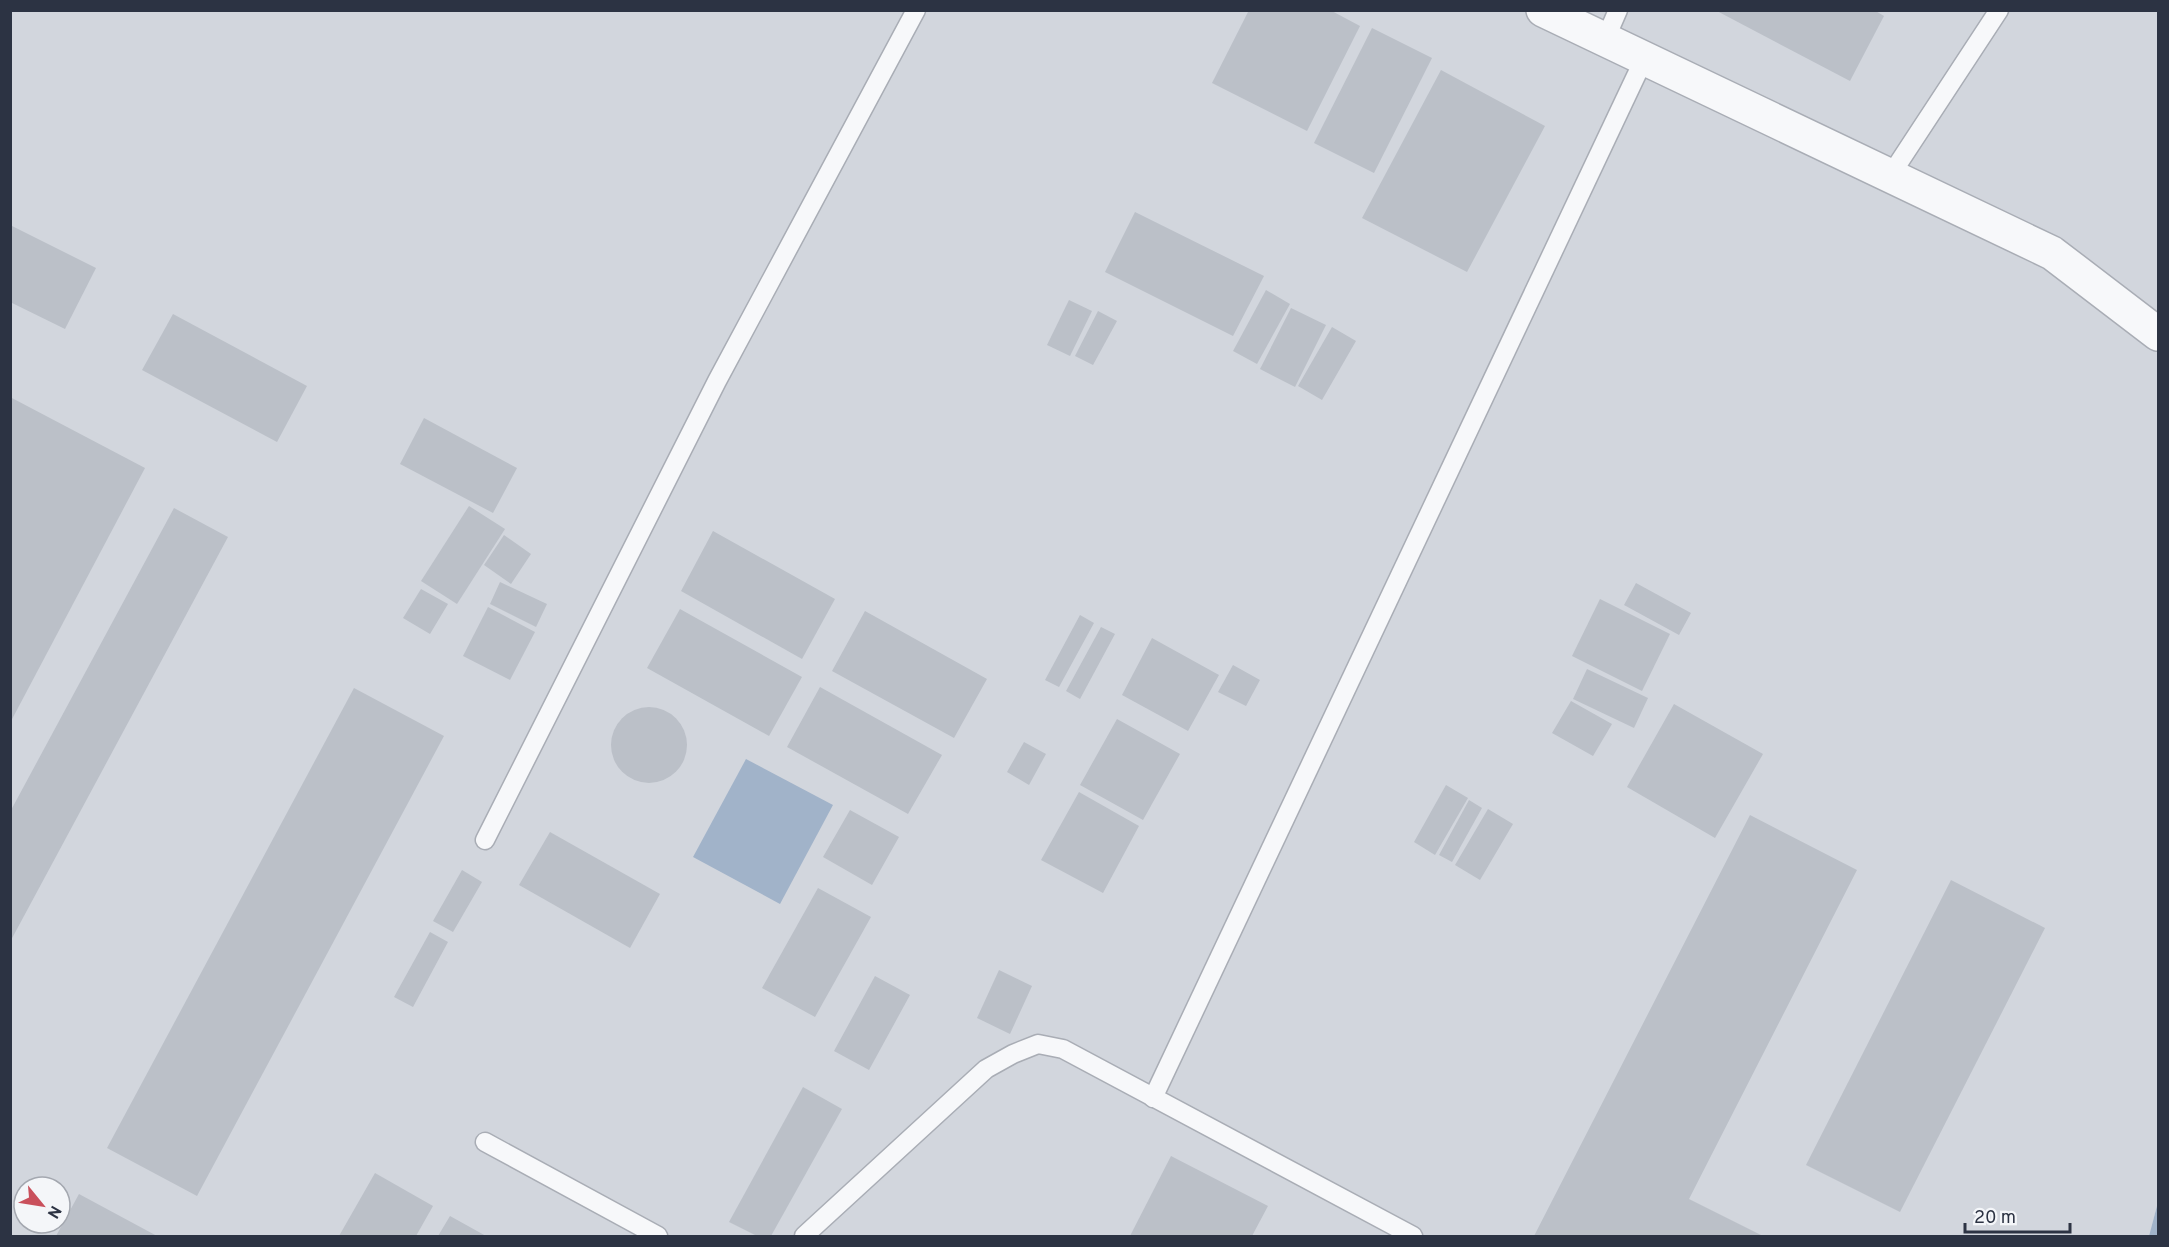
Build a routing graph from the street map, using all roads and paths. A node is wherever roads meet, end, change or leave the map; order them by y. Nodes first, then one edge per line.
1 (916, 10) edge
2 (1543, 10) edge
3 (1618, 10) edge
4 (1999, 10) edge
5 (1605, 40) junction
6 (1644, 59) junction
7 (1890, 176) junction
8 (2158, 334) edge
9 (485, 840) dead end
10 (1153, 1098) junction
11 (485, 1142) dead end
12 (658, 1236) edge
13 (804, 1236) edge
14 (1413, 1236) edge

1 - 9 lane
2 - 5 street
3 - 5 lane
4 - 7 lane
5 - 6 street
6 - 7 street
6 - 10 lane
7 - 8 street
10 - 13 lane
10 - 14 lane
11 - 12 lane

